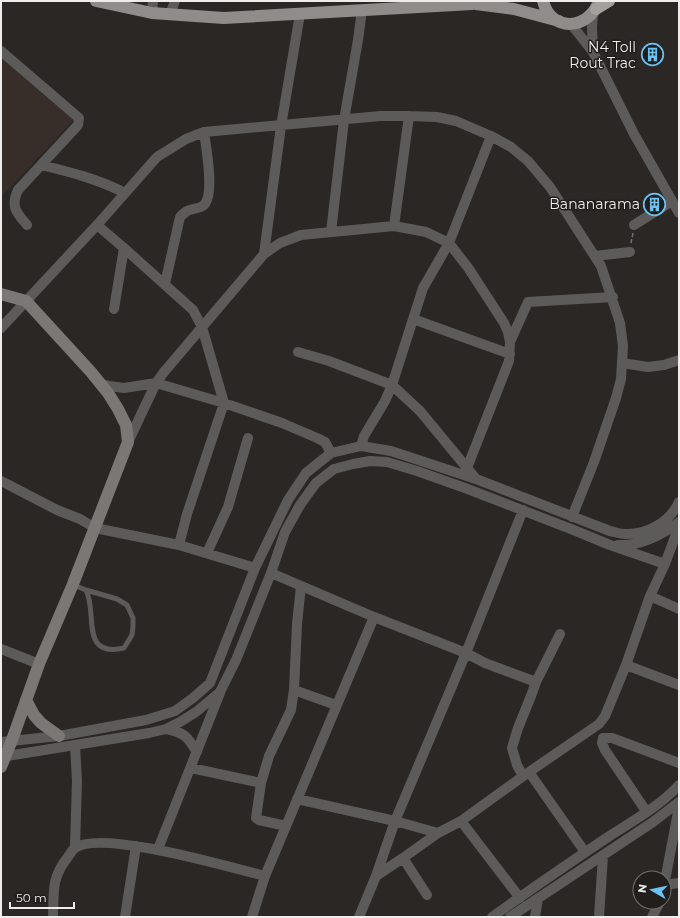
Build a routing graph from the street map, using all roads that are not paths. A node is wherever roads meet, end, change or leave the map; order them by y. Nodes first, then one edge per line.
1 (96, 1) edge
2 (175, 1) edge
3 (543, 1) edge
4 (609, 1) edge
5 (478, 2) edge
6 (511, 5) edge
7 (152, 7) edge
8 (596, 7) edge
9 (362, 10) junction
10 (170, 14) junction
11 (300, 14) junction
12 (559, 21) junction
13 (571, 24) junction
14 (1, 51) edge
15 (593, 52) junction
16 (409, 116) junction
17 (344, 120) junction
18 (281, 126) junction
19 (204, 132) junction
20 (491, 136) junction
21 (41, 165) junction
22 (125, 193) junction
23 (672, 201) junction
24 (679, 213) edge
25 (27, 225) dead end
26 (97, 225) junction
27 (634, 225) road end
28 (394, 226) junction
29 (331, 232) junction
30 (448, 243) junction
31 (124, 248) junction
32 (630, 252) road end
33 (264, 254) junction
34 (595, 256) junction
35 (165, 284) junction
36 (1, 294) edge
37 (613, 298) junction
38 (26, 301) junction
39 (114, 309) dead end
40 (193, 310) junction
41 (215, 312) junction
42 (413, 319) junction
43 (202, 327) junction
44 (1, 328) edge
45 (510, 342) junction
46 (298, 352) dead end
47 (510, 354) junction
48 (679, 360) edge
49 (622, 363) junction
50 (100, 384) junction
51 (156, 384) junction
52 (392, 385) junction
53 (224, 403) junction
54 (248, 438) dead end
55 (128, 442) junction
56 (361, 446) junction
57 (331, 453) junction
58 (467, 468) junction
59 (476, 479) junction
60 (1, 481) edge
61 (679, 502) edge
62 (523, 510) junction
63 (572, 517) junction
64 (95, 528) junction
65 (678, 528) edge
66 (179, 545) junction
67 (610, 545) junction
68 (207, 553) junction
69 (665, 564) junction
70 (255, 568) junction
71 (271, 573) junction
72 (73, 584) junction
73 (301, 586) junction
74 (86, 590) junction
75 (650, 596) junction
76 (679, 609) edge
77 (374, 617) junction
78 (560, 634) dead end
79 (1, 649) edge
80 (466, 653) junction
81 (39, 664) junction
82 (626, 665) junction
83 (536, 682) junction
84 (679, 685) edge
85 (294, 690) junction
86 (220, 692) junction
87 (26, 700) junction
88 (336, 705) junction
89 (595, 727) junction
90 (166, 729) junction
91 (59, 736) junction
92 (603, 738) junction
93 (6, 741) edge
94 (75, 745) junction
95 (197, 752) junction
96 (2, 760) edge
97 (679, 763) edge
98 (191, 768) junction
99 (526, 774) junction
100 (261, 783) junction
101 (679, 786) edge
102 (297, 799) junction
103 (679, 802) edge
104 (679, 807) edge
105 (646, 811) junction
106 (395, 821) junction
107 (461, 821) junction
108 (286, 826) junction
109 (438, 833) junction
110 (136, 846) junction
111 (75, 847) junction
112 (158, 849) junction
113 (585, 852) junction
114 (603, 856) junction
115 (403, 858) junction
116 (667, 870) edge
117 (265, 876) junction
118 (376, 876) junction
119 (427, 895) dead end
120 (520, 898) junction
121 (538, 898) junction
122 (53, 917) edge
123 (125, 917) edge
124 (252, 917) edge
125 (359, 917) edge
126 (492, 917) edge
127 (510, 917) edge
128 (535, 917) edge
129 (598, 917) edge

1 - 7 main road
2 - 10 street
3 - 12 main road
4 - 8 highway
5 - 6 main road
5 - 9 main road
6 - 12 main road
7 - 10 main road
8 - 13 main road
8 - 15 street
9 - 11 main road
9 - 17 street
10 - 11 main road
11 - 18 street
12 - 13 main road
13 - 15 street
14 - 21 street
15 - 23 street
16 - 17 street
16 - 20 street
16 - 28 street
17 - 18 street
17 - 29 street
18 - 19 street
18 - 33 street
19 - 22 street
19 - 35 street
20 - 30 street
20 - 34 street
21 - 22 street
21 - 25 street
22 - 26 street
23 - 24 street
23 - 27 street
26 - 31 street
26 - 38 street
28 - 29 street
28 - 30 street
29 - 33 street
30 - 42 street
30 - 45 street
31 - 35 street
31 - 39 street
32 - 34 street
33 - 41 street
34 - 37 street
35 - 40 street
36 - 38 street
37 - 45 street
37 - 49 street
38 - 44 street
38 - 50 street
40 - 41 street
40 - 43 street
41 - 43 street
42 - 47 street
42 - 52 street
43 - 51 street
43 - 53 street
45 - 47 street
46 - 52 street
47 - 58 street
48 - 49 street
49 - 63 street
50 - 51 street
50 - 55 street
51 - 53 street
51 - 55 street
52 - 56 street
52 - 58 street
53 - 57 street
53 - 66 street
54 - 68 street
55 - 64 street
56 - 57 street
56 - 59 street
57 - 70 street
58 - 59 street
59 - 63 street
60 - 64 street
61 - 63 street
62 - 67 street
62 - 71 street
62 - 80 street
64 - 66 street
64 - 72 street
65 - 67 street
65 - 69 street
66 - 68 street
67 - 69 street
68 - 70 street
69 - 75 street
70 - 91 street
71 - 73 street
71 - 86 street
72 - 74 lane
72 - 81 street
73 - 77 street
73 - 85 street
74 - 74 lane
75 - 76 street
75 - 82 street
77 - 80 street
77 - 88 street
78 - 83 street
79 - 81 street
80 - 83 street
80 - 106 street
81 - 87 street
82 - 84 street
82 - 89 street
83 - 99 street
85 - 88 street
85 - 100 street
86 - 90 street
86 - 95 street
87 - 91 street
87 - 93 street
88 - 102 street
89 - 92 street
89 - 99 street
90 - 94 street
90 - 95 street
91 - 93 street
92 - 97 street
92 - 105 street
93 - 96 street
94 - 96 street
94 - 111 street
95 - 98 street
98 - 100 street
98 - 112 street
99 - 107 street
99 - 113 street
100 - 108 street
101 - 105 street
102 - 106 street
102 - 108 street
103 - 114 street
104 - 116 street
105 - 113 street
106 - 109 street
106 - 118 street
107 - 109 street
107 - 120 street
108 - 117 street
109 - 115 street
110 - 111 street
110 - 112 street
110 - 123 street
111 - 122 street
112 - 117 street
113 - 120 street
114 - 121 street
114 - 129 street
115 - 118 street
115 - 119 street
117 - 124 street
118 - 125 street
120 - 126 street
121 - 127 street
121 - 128 street

